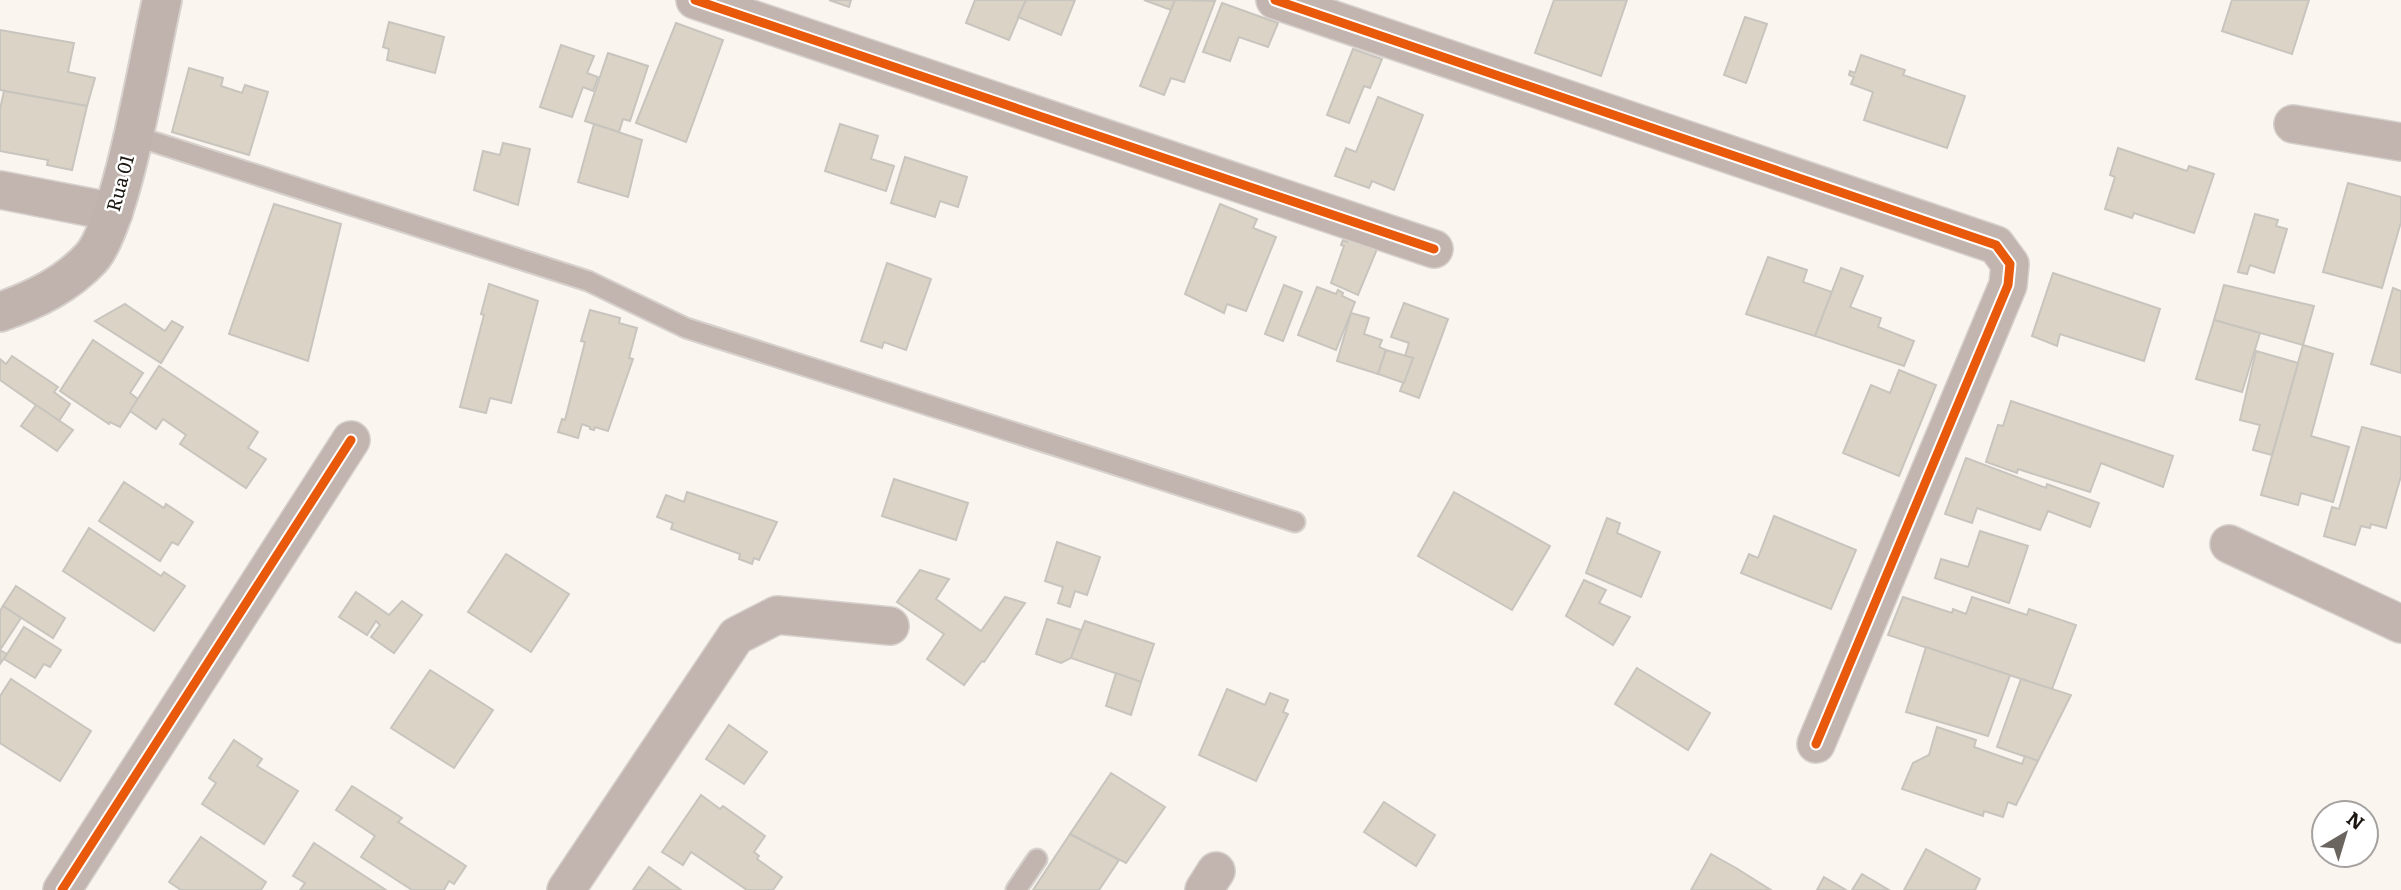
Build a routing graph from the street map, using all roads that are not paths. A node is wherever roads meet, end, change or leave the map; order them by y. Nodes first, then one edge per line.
1 (162, 0) edge
2 (695, 0) edge
3 (1275, 0) edge
4 (2293, 124) dead end
5 (132, 135) junction
6 (2401, 142) edge
7 (0, 190) edge
8 (114, 212) junction
9 (1434, 249) dead end
10 (0, 312) edge
11 (351, 440) dead end
12 (1295, 522) dead end
13 (2228, 544) dead end
14 (2401, 624) edge
15 (890, 626) dead end
16 (1816, 744) dead end
17 (1037, 859) dead end
18 (62, 890) edge
19 (566, 890) edge
20 (1016, 890) edge

1 - 5 street, Rua 01
2 - 9 street
3 - 16 street
4 - 6 street
5 - 8 street, Rua 01
5 - 12 lane
7 - 8 street
8 - 10 street, Rua 01
11 - 18 street
13 - 14 street
15 - 19 street
17 - 20 lane

